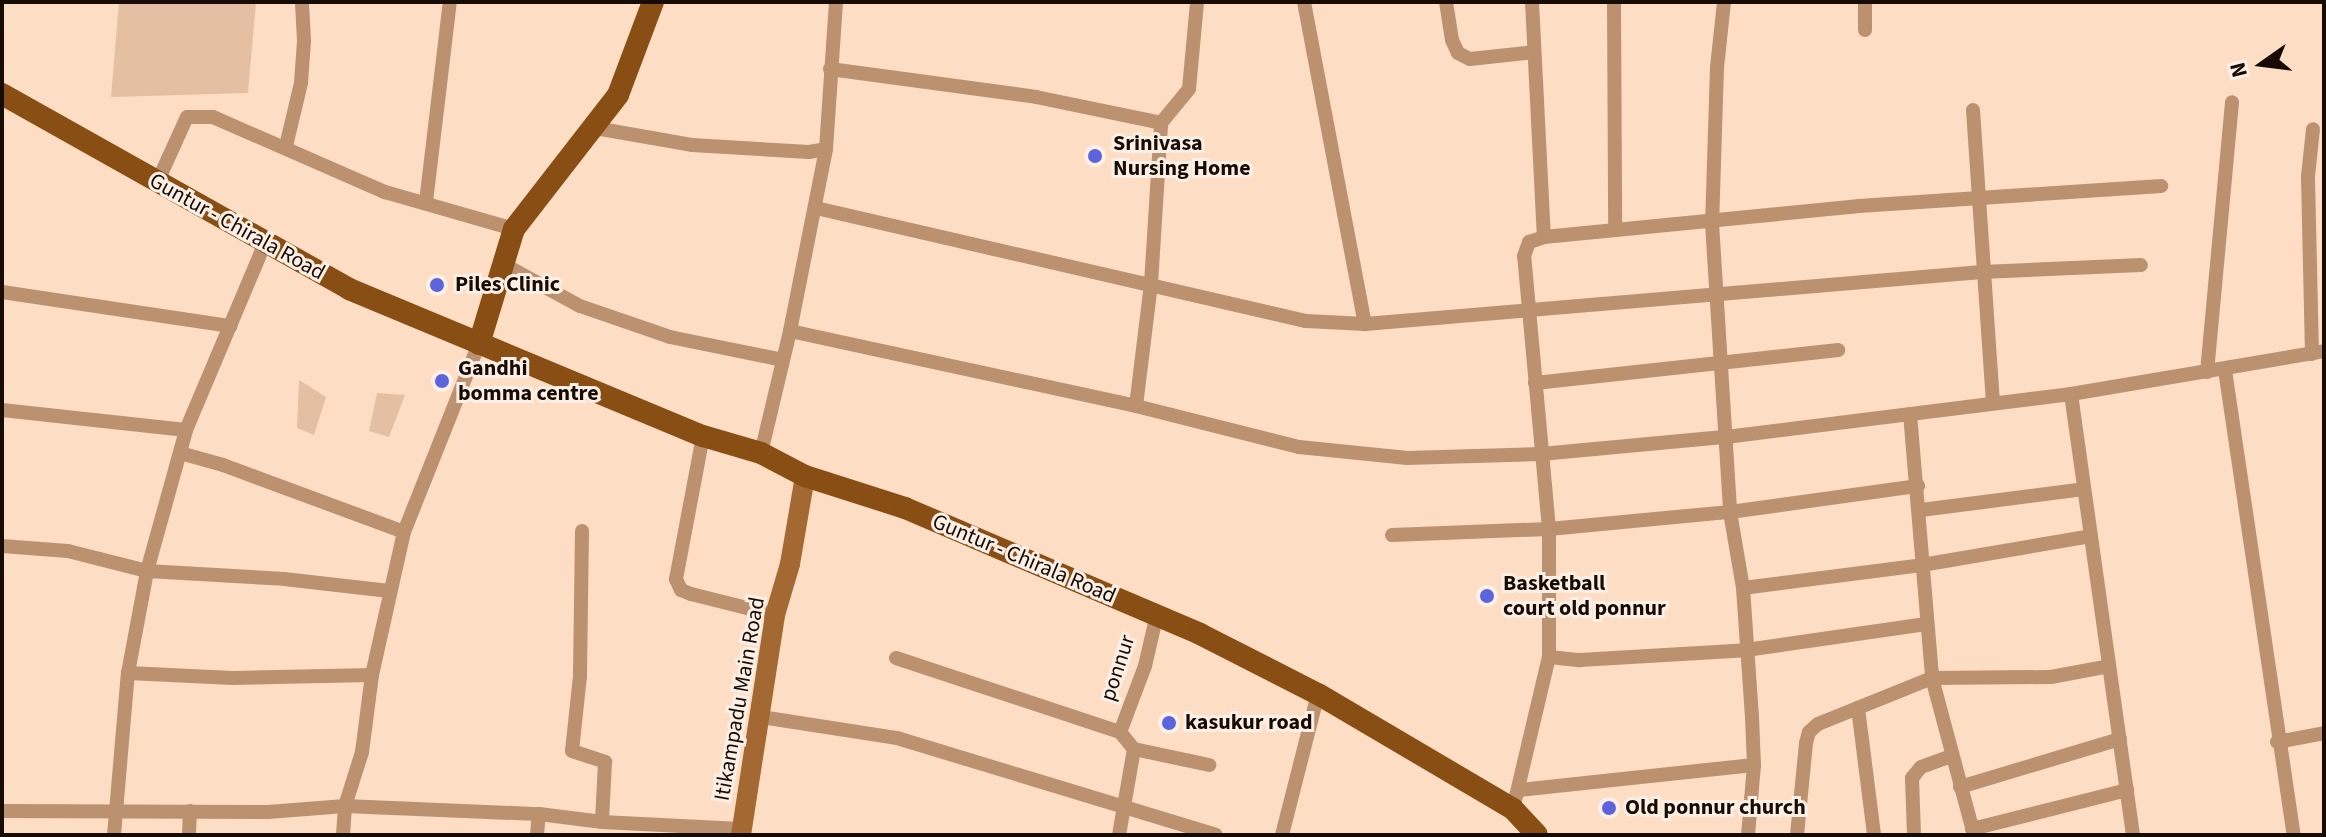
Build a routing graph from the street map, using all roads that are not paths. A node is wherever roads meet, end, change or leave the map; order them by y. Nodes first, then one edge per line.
1 (302, 2) edge
2 (450, 2) edge
3 (653, 2) edge
4 (836, 2) edge
5 (1197, 2) edge
6 (1304, 2) edge
7 (1446, 2) edge
8 (1532, 2) edge
9 (1614, 2) edge
10 (1724, 2) edge
11 (1865, 2) edge
12 (1865, 30) dead end
13 (1534, 52) junction
14 (830, 69) junction
15 (2, 94) edge
16 (2232, 102) dead end
17 (1973, 110) dead end
18 (1161, 123) junction
19 (595, 128) junction
20 (2313, 129) dead end
21 (286, 146) junction
22 (826, 149) junction
23 (157, 183) junction
24 (2161, 186) dead end
25 (1977, 200) junction
26 (426, 202) junction
27 (816, 208) junction
28 (1712, 223) junction
29 (514, 229) junction
30 (1615, 230) junction
31 (1544, 237) junction
32 (265, 243) junction
33 (501, 263) junction
34 (2141, 265) dead end
35 (1982, 272) junction
36 (1151, 284) junction
37 (2318, 289) edge
38 (2, 292) edge
39 (1715, 294) junction
40 (1528, 308) junction
41 (1365, 324) junction
42 (230, 326) junction
43 (790, 331) junction
44 (479, 344) junction
45 (1838, 350) dead end
46 (2318, 352) edge
47 (783, 360) junction
48 (1720, 363) junction
49 (2225, 370) junction
50 (2207, 372) junction
51 (1535, 383) junction
52 (2071, 394) junction
53 (1993, 402) junction
54 (1136, 406) junction
55 (2, 410) edge
56 (1910, 414) junction
57 (186, 430) junction
58 (703, 436) junction
59 (1726, 437) junction
60 (180, 453) junction
61 (761, 453) junction
62 (1541, 454) junction
63 (805, 476) junction
64 (1918, 486) junction
65 (2084, 489) junction
66 (1921, 510) junction
67 (1730, 512) junction
68 (1549, 529) junction
69 (582, 531) dead end
70 (404, 532) junction
71 (1392, 535) dead end
72 (2091, 536) junction
73 (2, 546) edge
74 (1922, 565) junction
75 (147, 571) junction
76 (1743, 588) junction
77 (389, 591) junction
78 (1157, 614) junction
79 (775, 615) junction
80 (1926, 624) junction
81 (1746, 650) junction
82 (1549, 657) junction
83 (896, 658) dead end
84 (2109, 666) junction
85 (128, 673) junction
86 (372, 675) junction
87 (1932, 678) junction
88 (1318, 694) junction
89 (1858, 708) junction
90 (761, 717) junction
91 (1120, 732) junction
92 (2324, 733) edge
93 (2120, 739) junction
94 (2277, 742) junction
95 (1134, 749) junction
96 (1951, 756) junction
97 (1209, 765) dead end
98 (1754, 765) junction
99 (1960, 787) junction
100 (2127, 790) junction
101 (1516, 799) junction
102 (345, 806) junction
103 (1124, 806) junction
104 (2, 811) edge
105 (115, 811) junction
106 (190, 811) junction
107 (539, 814) junction
108 (602, 822) junction
109 (741, 832) edge
110 (1973, 832) edge
111 (2293, 833) dead end
112 (114, 835) edge
113 (189, 835) edge
114 (343, 835) edge
115 (537, 835) edge
116 (1119, 835) edge
117 (1216, 835) edge
118 (1282, 835) edge
119 (1537, 835) edge
120 (1748, 835) edge
121 (1797, 835) edge
122 (1874, 835) edge
123 (1914, 835) edge
124 (2133, 835) edge

1 - 21 street
2 - 26 street
3 - 19 main road
4 - 14 street
5 - 18 street
6 - 41 street
7 - 13 street
8 - 13 street
9 - 30 street
10 - 28 street
11 - 12 street
13 - 31 street
14 - 18 street
14 - 22 street
15 - 23 main road, Guntur - Chirala Road
16 - 50 street
17 - 25 street
18 - 36 street
19 - 22 street
19 - 29 main road
20 - 37 street
21 - 23 street
21 - 26 street
22 - 27 street
23 - 32 main road, Guntur - Chirala Road
24 - 25 street
25 - 28 street
25 - 35 street
26 - 29 street
27 - 36 street
27 - 43 street
28 - 30 street
28 - 39 street
29 - 33 main road
30 - 31 street
31 - 40 street
32 - 42 street
32 - 44 main road, Guntur - Chirala Road
33 - 44 main road
33 - 47 street
34 - 35 street
35 - 39 street
35 - 53 street
36 - 41 street
36 - 54 street
37 - 46 street
38 - 42 street
39 - 40 street
39 - 48 street
40 - 41 street
40 - 51 street
42 - 57 street
43 - 47 street
43 - 54 street
44 - 58 main road, Guntur - Chirala Road
44 - 70 street
45 - 48 street
46 - 49 street
47 - 61 street
48 - 51 street
48 - 59 street
49 - 50 street
49 - 94 street
50 - 52 street
51 - 62 street
52 - 53 street
52 - 65 street
53 - 56 street
54 - 62 street
55 - 57 street
56 - 59 street
56 - 64 street
57 - 60 street
58 - 61 main road, Guntur - Chirala Road
58 - 79 street
59 - 62 street
59 - 67 street
60 - 70 street
60 - 75 street
61 - 63 main road, Guntur - Chirala Road
62 - 68 street
63 - 78 main road, Guntur - Chirala Road
63 - 79 street, Itikampadu Main Road
64 - 66 street
64 - 67 street
65 - 66 street
65 - 72 street
66 - 74 street
67 - 68 street
67 - 76 street
68 - 71 street
68 - 82 street
69 - 108 street
70 - 77 street
72 - 74 street
72 - 84 street
73 - 75 street
74 - 76 street
74 - 80 street
75 - 77 street
75 - 85 street
76 - 81 street
77 - 86 street
78 - 88 main road, Guntur - Chirala Road
78 - 91 street, ponnur
79 - 90 street, Itikampadu Main Road
80 - 81 street
80 - 87 street
81 - 82 street
81 - 98 street
82 - 101 street
83 - 91 street
84 - 87 street
84 - 93 street
85 - 86 street
85 - 105 street
86 - 102 street
87 - 89 street
87 - 96 street
88 - 101 main road, Guntur - Chirala Road
88 - 118 street
89 - 121 street
89 - 122 street
90 - 103 street
90 - 109 street, Itikampadu Main Road
91 - 95 street, ponnur
92 - 94 street
93 - 99 street
93 - 100 street
94 - 111 street
95 - 97 street
95 - 103 street
96 - 99 street
96 - 123 street
98 - 101 street
98 - 120 street
99 - 110 street
100 - 110 street
100 - 124 street
101 - 119 main road, Guntur - Chirala Road
102 - 106 street
102 - 107 street
102 - 114 street
103 - 116 street
103 - 117 street
104 - 105 street
105 - 106 street
105 - 112 street
106 - 113 street
107 - 108 street
107 - 115 street
108 - 109 street

